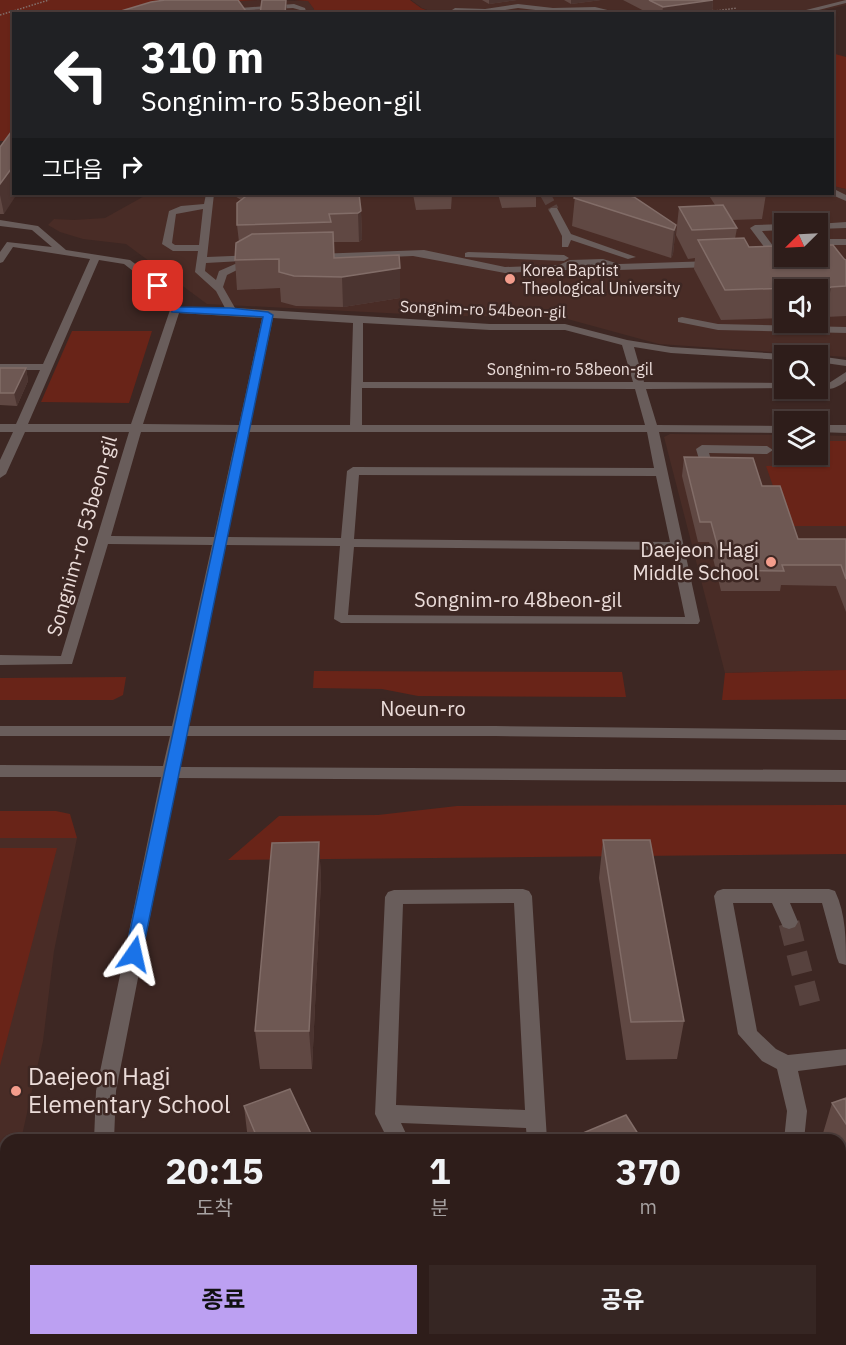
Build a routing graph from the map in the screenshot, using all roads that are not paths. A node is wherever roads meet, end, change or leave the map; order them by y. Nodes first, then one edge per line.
1 (846, 1) edge
2 (455, 10) dead end
3 (247, 12) edge
4 (304, 12) edge
5 (611, 12) edge
6 (801, 12) edge
7 (210, 195) edge
8 (208, 206) junction
9 (554, 210) tunnel mouth
10 (0, 223) edge
11 (846, 225) edge
12 (828, 226) edge
13 (774, 227) edge
14 (567, 236) junction
15 (828, 242) edge
16 (846, 242) edge
17 (204, 248) junction
18 (606, 249) junction
19 (63, 252) junction
20 (96, 257) junction
21 (304, 257) edge
22 (631, 257) junction
23 (774, 259) edge
24 (0, 260) edge
25 (202, 260) junction
26 (567, 260) junction
27 (603, 262) junction
28 (219, 286) junction
29 (175, 310) junction
30 (231, 310) junction
31 (268, 315) junction
32 (358, 319) junction
33 (682, 320) dead end
34 (846, 330) edge
35 (627, 343) junction
36 (774, 356) edge
37 (828, 360) edge
38 (846, 363) edge
39 (0, 367) edge
40 (49, 367) junction
41 (846, 375) edge
42 (355, 385) junction
43 (640, 386) junction
44 (774, 386) edge
45 (828, 386) edge
46 (136, 428) junction
47 (243, 428) junction
48 (356, 428) junction
49 (0, 429) edge
50 (20, 429) junction
51 (652, 429) junction
52 (759, 429) junction
53 (774, 429) edge
54 (828, 429) edge
55 (846, 429) edge
56 (767, 450) junction
57 (773, 464) dead end
58 (707, 466) edge
59 (662, 472) junction
60 (0, 474) edge
61 (103, 540) junction
62 (219, 541) junction
63 (347, 542) junction
64 (676, 546) junction
65 (0, 660) edge
66 (179, 730) junction
67 (0, 731) edge
68 (846, 735) edge
69 (0, 771) edge
70 (170, 772) junction
71 (846, 776) edge
72 (778, 896) junction
73 (789, 922) tunnel mouth
74 (846, 958) edge
75 (846, 1057) edge
76 (786, 1064) junction
77 (385, 1114) junction
78 (536, 1119) junction
79 (104, 1134) edge
80 (396, 1134) edge
81 (537, 1134) edge
82 (795, 1134) edge

1 - 6 street
2 - 5 street
3 - 4 street
7 - 8 street
8 - 17 street
8 - 17 street
9 - 14 street
10 - 19 street
11 - 12 street
13 - 23 street
14 - 18 street
14 - 26 street
15 - 16 street
17 - 25 street
18 - 22 street
18 - 27 street
19 - 20 street
19 - 24 street
20 - 29 street
20 - 40 street
21 - 26 street
22 - 27 street
22 - 27 street
25 - 28 street
25 - 28 street
26 - 27 street
28 - 30 street
29 - 30 street
29 - 46 street, Songnim-ro 53beon-gil
30 - 31 street
31 - 32 street, Songnim-ro 54beon-gil
31 - 47 street
32 - 35 street, Songnim-ro 54beon-gil
32 - 42 street
33 - 34 street
35 - 36 street, Songnim-ro 54beon-gil
35 - 43 street, Songnim-ro 48beon-gil
37 - 38 street
39 - 40 street
40 - 50 street
41 - 45 street
42 - 43 street, Songnim-ro 58beon-gil
42 - 48 street
43 - 44 street, Songnim-ro 58beon-gil
43 - 51 street, Songnim-ro 48beon-gil
46 - 47 street, Songnim-ro 53beon-gil
46 - 50 street, Songnim-ro 53beon-gil
46 - 61 street, Songnim-ro 53beon-gil
47 - 48 street
47 - 62 street
48 - 51 street
49 - 50 street, Songnim-ro 53beon-gil
50 - 60 street
51 - 52 street
51 - 59 street, Songnim-ro 48beon-gil
52 - 53 street
52 - 56 street
54 - 55 street
56 - 57 street
56 - 58 street
59 - 63 street, Songnim-ro 48beon-gil
59 - 64 street, Songnim-ro 48beon-gil
61 - 62 street
61 - 65 street, Songnim-ro 53beon-gil
62 - 63 street
62 - 66 street
63 - 64 street
63 - 64 street, Songnim-ro 48beon-gil
66 - 67 street, Noeun-ro
66 - 68 street, Noeun-ro
66 - 70 street
69 - 70 street
70 - 71 street
70 - 79 street
72 - 73 street
72 - 74 street
72 - 76 street
75 - 76 street
76 - 82 street
77 - 78 street
77 - 78 street
77 - 80 street
78 - 81 street

